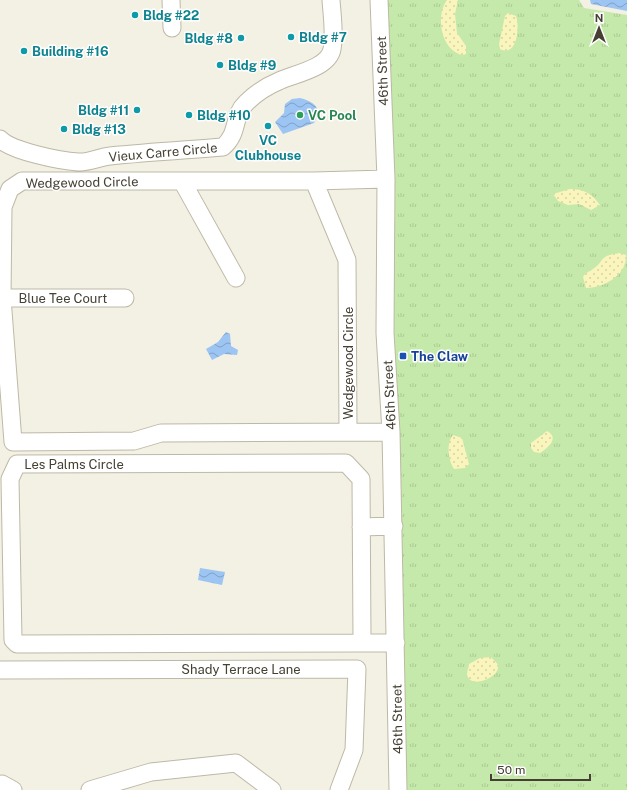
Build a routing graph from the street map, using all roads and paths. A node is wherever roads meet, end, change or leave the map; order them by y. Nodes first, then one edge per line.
1 (171, 0) edge
2 (331, 0) edge
3 (379, 0) edge
4 (172, 28) dead end
5 (0, 139) edge
6 (386, 179) junction
7 (182, 181) junction
8 (314, 181) junction
9 (236, 278) dead end
10 (2, 298) junction
11 (125, 298) dead end
12 (348, 432) junction
13 (391, 432) junction
14 (13, 442) junction
15 (17, 464) junction
16 (394, 526) junction
17 (361, 527) junction
18 (358, 642) junction
19 (396, 643) junction
20 (0, 670) edge
21 (90, 790) edge
22 (272, 790) edge
23 (340, 790) edge
24 (398, 790) edge

1 - 4 street
2 - 5 street, Vieux Carre Circle
3 - 6 street, 46th Street
6 - 8 street, Wedgewood Circle
6 - 13 street, 46th Street
7 - 8 street, Wedgewood Circle
7 - 9 street
7 - 10 street, Wedgewood Circle
8 - 12 street, Wedgewood Circle
10 - 11 street, Blue Tee Court
10 - 14 street, Wedgewood Circle
12 - 13 street, Wedgewood Circle
12 - 14 street, Wedgewood Circle
13 - 16 street, 46th Street
14 - 15 street, Wedgewood Circle
15 - 17 street, Les Palms Circle
15 - 18 street, Les Palms Circle
16 - 17 street
16 - 19 street, 46th Street
17 - 18 street, Les Palms Circle
18 - 19 street, Les Palms Circle
19 - 24 street, 46th Street
20 - 23 street, Shady Terrace Lane
21 - 22 street

